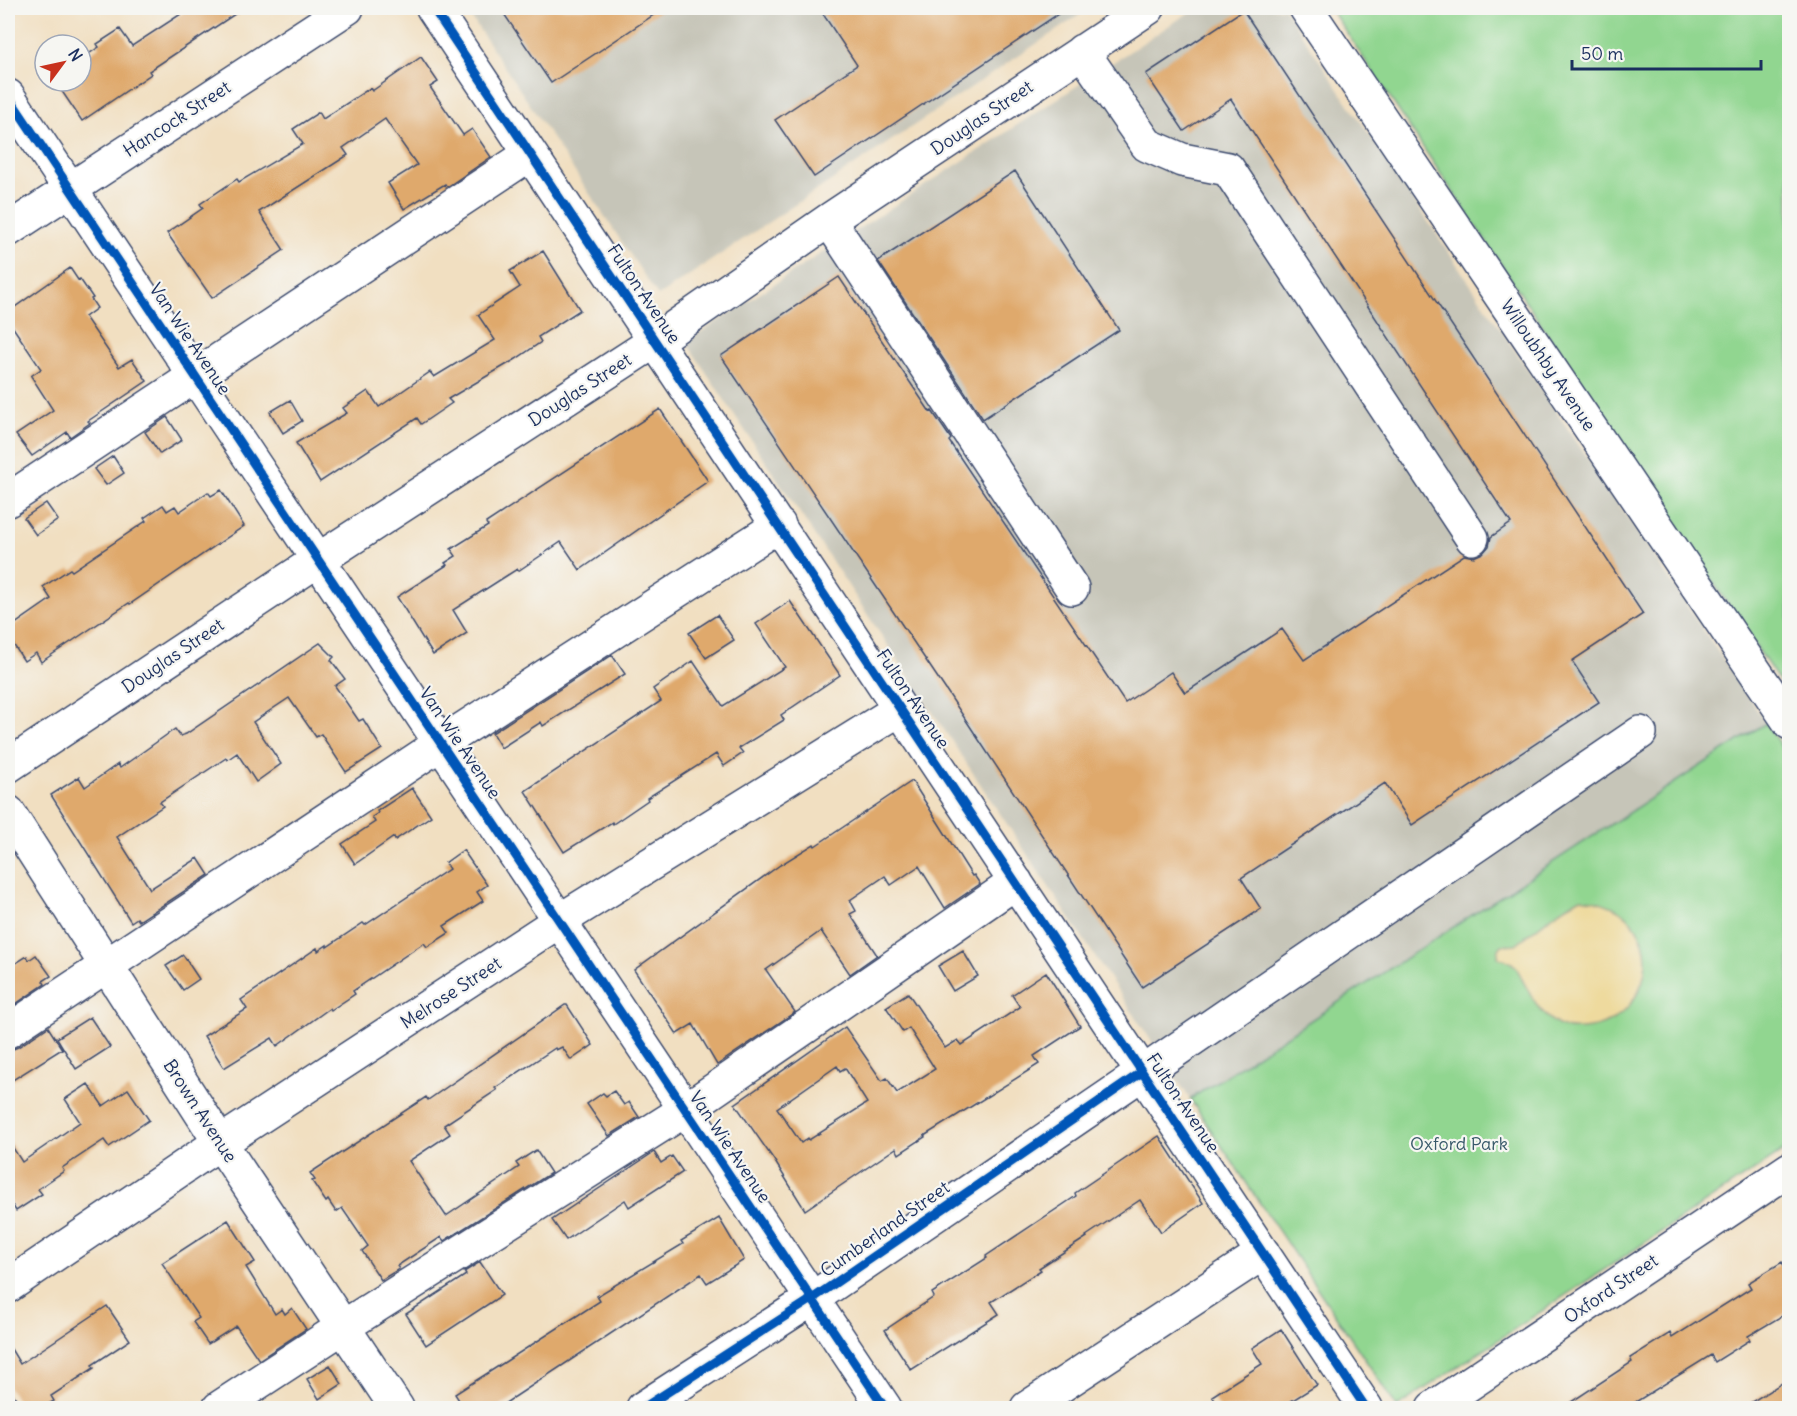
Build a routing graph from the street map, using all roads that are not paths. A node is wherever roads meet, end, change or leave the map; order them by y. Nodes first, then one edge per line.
1 (347, 8) edge
2 (433, 8) edge
3 (1148, 8) edge
4 (1306, 8) edge
5 (1082, 51) junction
6 (8, 96) edge
7 (530, 154) junction
8 (70, 189) junction
9 (829, 220) junction
10 (8, 230) edge
11 (655, 341) junction
12 (194, 375) junction
13 (8, 500) edge
14 (779, 525) junction
15 (1472, 538) dead end
16 (318, 560) junction
17 (1072, 588) dead end
18 (900, 708) junction
19 (1790, 723) edge
20 (1640, 733) dead end
21 (440, 744) junction
22 (8, 766) edge
23 (8, 812) edge
24 (1016, 882) junction
25 (559, 921) junction
26 (106, 965) junction
27 (8, 1031) edge
28 (1143, 1072) junction
29 (685, 1110) junction
30 (221, 1144) junction
31 (1790, 1169) edge
32 (1263, 1252) junction
33 (8, 1286) edge
34 (812, 1299) junction
35 (343, 1327) junction
36 (219, 1408) edge
37 (397, 1408) edge
38 (643, 1408) edge
39 (885, 1408) edge
40 (1027, 1408) edge
41 (1366, 1408) edge
42 (1433, 1408) edge

1 - 8 street, Hancock Street
2 - 7 street, Fulton Avenue
3 - 5 street, Douglas Street
4 - 19 street, Willoubhby Avenue
5 - 9 street, Douglas Street
5 - 15 street
6 - 8 street, Van Wie Avenue
7 - 11 street, Fulton Avenue
7 - 12 street
8 - 10 street, Hancock Street
8 - 12 street, Van Wie Avenue
9 - 11 street, Douglas Street
9 - 17 street
11 - 14 street, Fulton Avenue
11 - 16 street, Douglas Street
12 - 13 street
12 - 16 street, Van Wie Avenue
14 - 18 street, Fulton Avenue
14 - 21 street
16 - 21 street, Van Wie Avenue
16 - 22 street, Douglas Street
18 - 24 street, Fulton Avenue
18 - 25 street, Melrose Street
20 - 28 street, Cumberland Street
21 - 25 street, Van Wie Avenue
21 - 26 street
23 - 26 street, Brown Avenue
24 - 28 street, Fulton Avenue
24 - 29 street
25 - 29 street, Van Wie Avenue
25 - 30 street, Melrose Street
26 - 27 street
26 - 30 street, Brown Avenue
28 - 32 street, Fulton Avenue
28 - 34 street, Cumberland Street
29 - 34 street, Van Wie Avenue
29 - 35 street
30 - 33 street, Melrose Street
30 - 35 street, Brown Avenue
31 - 42 street, Oxford Street
32 - 40 street
32 - 41 street, Fulton Avenue
34 - 38 street, Cumberland Street
34 - 39 street, Van Wie Avenue
35 - 36 street
35 - 37 street, Brown Avenue

